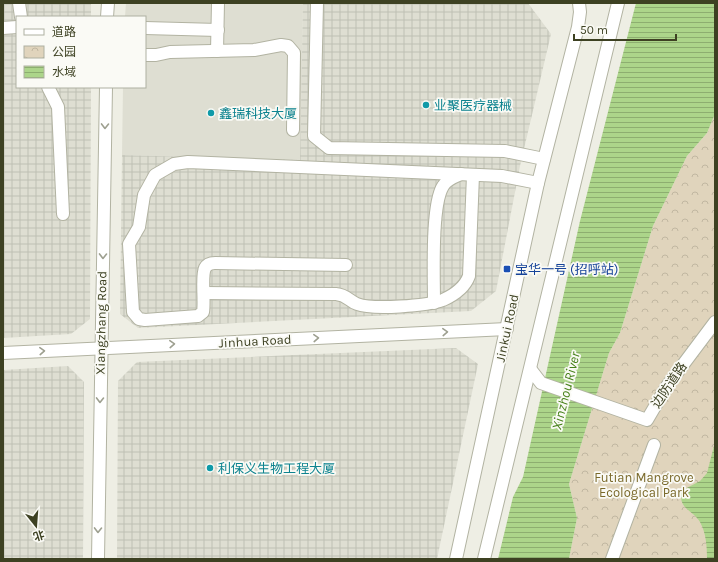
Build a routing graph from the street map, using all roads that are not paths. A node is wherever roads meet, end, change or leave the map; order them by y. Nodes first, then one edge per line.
1 (19, 3) edge
2 (108, 3) edge
3 (218, 3) edge
4 (317, 3) edge
5 (579, 3) edge
6 (618, 3) edge
7 (21, 16) edge
8 (107, 16) edge
9 (16, 27) edge
10 (3, 28) edge
11 (146, 28) edge
12 (218, 30) junction
13 (217, 51) junction
14 (146, 54) edge
15 (48, 88) edge
16 (106, 88) edge
17 (293, 130) dead end
18 (544, 159) junction
19 (468, 174) junction
20 (538, 183) junction
21 (63, 214) dead end
22 (346, 265) dead end
23 (204, 293) junction
24 (434, 303) junction
25 (715, 322) edge
26 (507, 329) junction
27 (101, 348) junction
28 (3, 353) edge
29 (531, 370) junction
30 (654, 445) dead end
31 (98, 559) edge
32 (456, 559) edge
33 (484, 559) edge
34 (612, 559) edge

1 - 7 street
2 - 8 street
3 - 12 street
4 - 18 street
5 - 18 street, Jinkui Road
6 - 29 street
9 - 10 street
11 - 12 street
12 - 13 street
13 - 14 street
13 - 17 street
15 - 21 street
16 -> 27 street, Xiangzhang Road
18 - 20 street, Jinkui Road
19 - 20 street
19 - 23 street
19 - 24 street
19 - 24 street
20 - 26 street, Jinkui Road
22 - 23 street
23 - 24 street
25 - 29 street, 边防道路
27 -> 26 street, Jinhua Road
26 - 32 street, Jinkui Road
28 -> 27 street, Jinhua Road
27 -> 31 street, Xiangzhang Road
29 - 33 street
30 - 34 street

